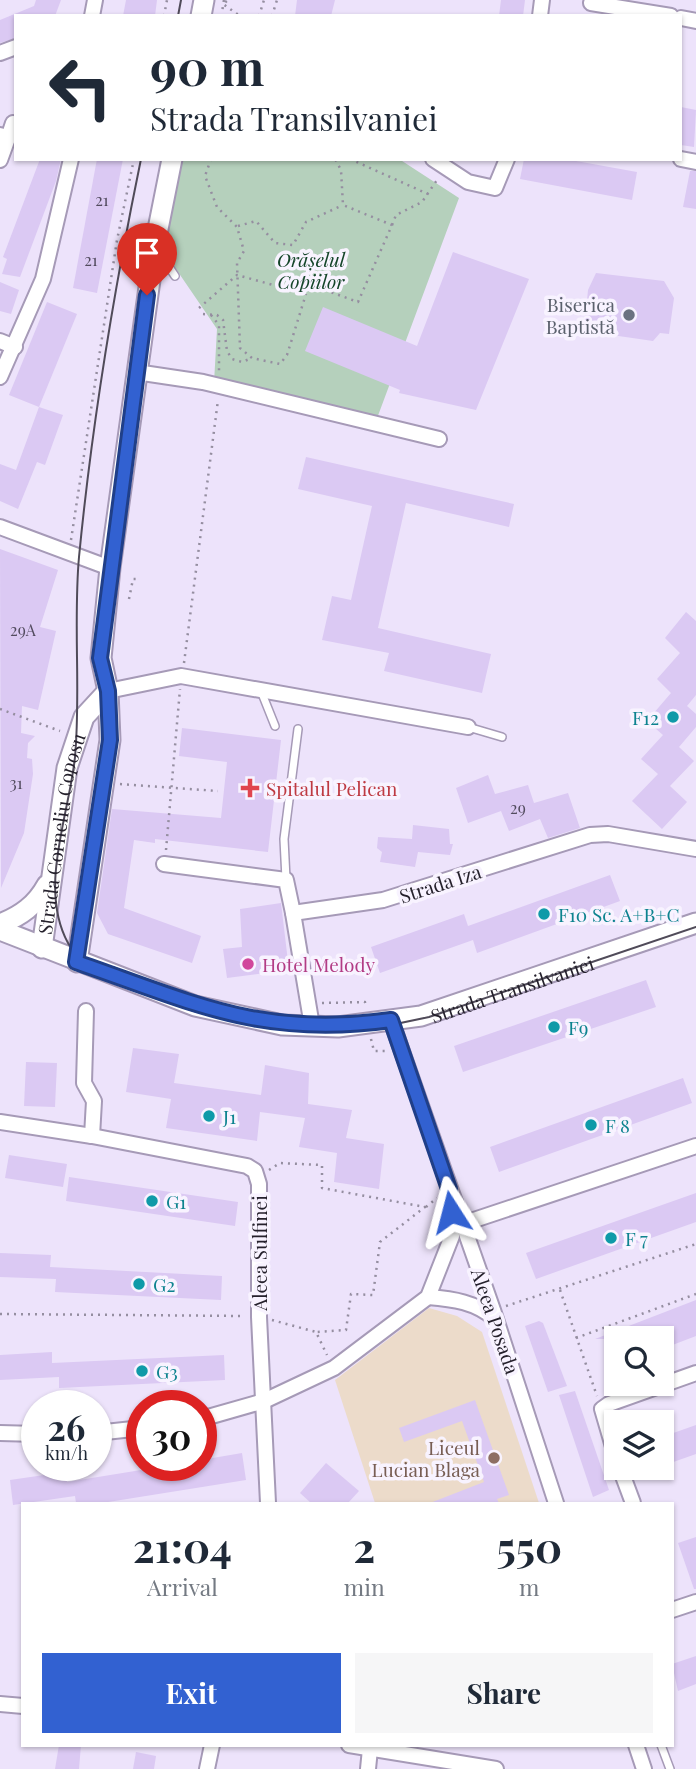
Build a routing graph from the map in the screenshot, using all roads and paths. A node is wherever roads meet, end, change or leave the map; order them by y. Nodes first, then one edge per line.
1 (591, 3) dead end
2 (212, 7) edge
3 (234, 14) edge
4 (659, 14) edge
5 (4, 136) edge
6 (0, 160) edge
7 (71, 161) edge
8 (134, 161) edge
9 (172, 161) edge
10 (210, 161) edge
11 (336, 161) edge
12 (354, 161) edge
13 (436, 161) edge
14 (506, 161) edge
15 (447, 168) junction
16 (428, 194) junction
17 (343, 205) junction
18 (392, 225) junction
19 (237, 227) junction
20 (155, 244) junction
21 (237, 275) junction
22 (175, 276) dead end
23 (306, 294) junction
24 (199, 308) dead end
25 (203, 314) dead end
26 (0, 341) edge
27 (15, 347) junction
28 (251, 358) junction
29 (136, 372) junction
30 (0, 377) edge
31 (439, 439) dead end
32 (209, 477) dead end
33 (0, 527) edge
34 (74, 555) junction
35 (110, 568) junction
36 (138, 579) dead end
37 (129, 599) dead end
38 (182, 669) junction
39 (261, 689) junction
40 (108, 691) junction
41 (0, 709) edge
42 (275, 726) dead end
43 (468, 727) joint
44 (298, 729) dead end
45 (76, 737) junction
46 (502, 737) dead end
47 (106, 783) junction
48 (171, 788) junction
49 (218, 791) dead end
50 (696, 849) edge
51 (164, 864) joint
52 (50, 878) junction
53 (286, 880) junction
54 (293, 913) junction
55 (696, 923) edge
56 (0, 924) edge
57 (0, 930) edge
58 (42, 948) junction
59 (76, 962) junction
60 (308, 1003) junction
61 (86, 1010) dead end
62 (391, 1020) junction
63 (368, 1024) junction
64 (312, 1026) junction
65 (388, 1051) dead end
66 (0, 1122) edge
67 (92, 1136) junction
68 (696, 1146) edge
69 (257, 1177) junction
70 (433, 1186) dead end
71 (449, 1189) junction
72 (425, 1207) junction
73 (462, 1224) junction
74 (696, 1244) edge
75 (559, 1289) junction
76 (696, 1294) edge
77 (428, 1297) junction
78 (0, 1314) edge
79 (494, 1314) junction
80 (259, 1317) junction
81 (316, 1332) junction
82 (576, 1338) junction
83 (334, 1368) junction
84 (696, 1373) edge
85 (264, 1401) junction
86 (605, 1406) junction
87 (606, 1410) edge
88 (217, 1414) edge
89 (0, 1433) edge
90 (21, 1434) edge
91 (624, 1480) edge
92 (268, 1502) edge
93 (556, 1502) edge
94 (633, 1502) edge
95 (696, 1602) edge
96 (674, 1609) edge
97 (0, 1704) edge
98 (21, 1706) edge
99 (212, 1747) edge
100 (360, 1747) edge
101 (637, 1747) edge
102 (662, 1747) edge
103 (390, 1748) edge
104 (370, 1749) junction
105 (207, 1769) edge
106 (368, 1769) edge
107 (496, 1769) edge
108 (644, 1769) edge
109 (670, 1769) edge

1 - 4 street
2 - 3 path
5 - 6 street
7 - 27 street
8 - 34 path
9 - 20 main road, Strada Corneliu Coposu
10 - 19 path
11 - 17 path
12 - 16 path
13 - 15 street
14 - 15 street
15 - 16 path
16 - 18 path
17 - 18 path
17 - 19 path
18 - 23 path
19 - 21 path
20 - 22 lane
20 - 29 main road, Strada Corneliu Coposu
21 - 23 path
21 - 24 path
21 - 28 path
23 - 28 path
25 - 28 path
26 - 27 street
27 - 30 street
29 - 31 street
29 - 35 main road, Strada Corneliu Coposu
32 - 38 path
33 - 34 street
34 - 35 street
35 - 40 main road, Strada Corneliu Coposu
36 - 37 path
38 - 39 street
38 - 40 street
38 - 48 path
39 - 42 lane
39 - 43 street
40 - 45 main road, Strada Corneliu Coposu
40 - 47 main road, Strada Corneliu Coposu
41 - 45 path
43 - 46 lane
44 - 53 lane
45 - 52 main road, Strada Corneliu Coposu
47 - 48 path
47 - 59 main road, Strada Corneliu Coposu
48 - 49 path
48 - 51 path
50 - 54 street, Strada Iza
51 - 53 street
52 - 56 main road
52 - 58 main road, Strada Corneliu Coposu
53 - 54 street
54 - 60 street
55 - 62 main road, Strada Transilvaniei
57 - 58 main road, Strada Transilvaniei
58 - 59 main road, Strada Transilvaniei
59 - 64 main road, Strada Transilvaniei
60 - 63 path
60 - 64 street
61 - 67 street
62 - 63 main road, Strada Transilvaniei
62 - 71 street, Aleea Posada
63 - 64 main road, Strada Transilvaniei
63 - 65 path
66 - 67 street, Aleea Sulfinei
67 - 69 street, Aleea Sulfinei
68 - 73 street
69 - 72 path
69 - 80 street, Aleea Sulfinei
70 - 72 path
71 - 73 street, Aleea Posada
71 - 77 street
72 - 81 path
73 - 79 street, Aleea Posada
74 - 75 path
75 - 79 path
75 - 82 path
76 - 82 path
77 - 79 street
77 - 83 street
78 - 80 path
79 - 93 street, Aleea Posada
80 - 81 path
80 - 85 street, Aleea Sulfinei
81 - 83 path
82 - 86 path
83 - 85 street
84 - 86 street
85 - 88 street
85 - 92 street, Aleea Sulfinei
86 - 87 street
89 - 90 street
91 - 94 street
95 - 96 street
97 - 98 street
99 - 105 street
100 - 104 street
101 - 108 street
102 - 109 lane
103 - 104 street
103 - 107 street
104 - 106 street

